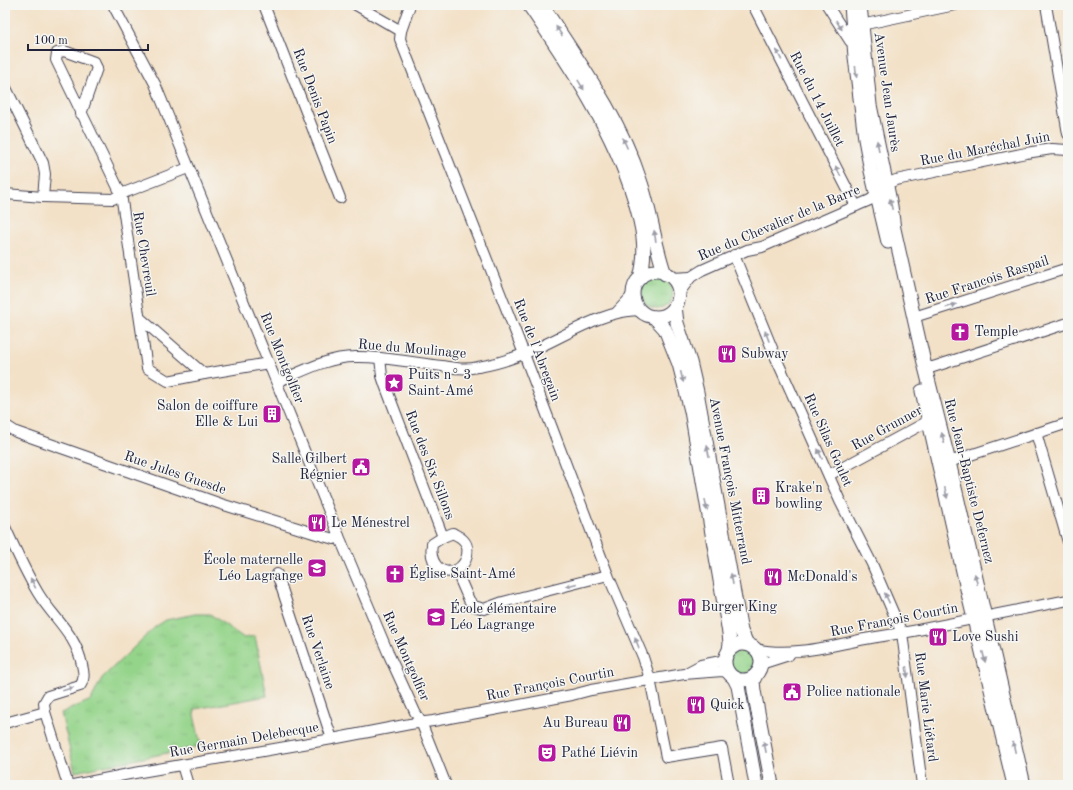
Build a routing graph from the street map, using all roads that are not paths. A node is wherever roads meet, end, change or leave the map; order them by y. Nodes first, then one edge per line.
1 (113, 5) edge
2 (264, 5) edge
3 (356, 5) edge
4 (410, 5) edge
5 (529, 5) edge
6 (542, 5) edge
7 (753, 5) edge
8 (827, 5) edge
9 (850, 5) edge
10 (860, 5) edge
11 (955, 5) edge
12 (1046, 5) edge
13 (861, 25) junction
14 (401, 31) junction
15 (854, 42) junction
16 (5, 86) edge
17 (1065, 86) edge
18 (81, 114) junction
19 (1068, 134) edge
20 (1067, 147) edge
21 (188, 168) junction
22 (886, 184) junction
23 (5, 194) edge
24 (121, 194) junction
25 (877, 195) junction
26 (44, 197) junction
27 (340, 198) dead end
28 (856, 206) junction
29 (734, 255) junction
30 (1068, 268) edge
31 (669, 276) junction
32 (691, 277) junction
33 (640, 278) junction
34 (633, 292) junction
35 (679, 293) junction
36 (675, 306) junction
37 (639, 310) junction
38 (617, 312) junction
39 (654, 317) junction
40 (914, 317) junction
41 (140, 318) junction
42 (1068, 323) edge
43 (676, 339) junction
44 (524, 354) junction
45 (380, 358) junction
46 (269, 363) junction
47 (925, 367) junction
48 (204, 374) junction
49 (277, 382) junction
50 (933, 418) junction
51 (1068, 423) edge
52 (7, 429) edge
53 (1036, 433) junction
54 (949, 462) junction
55 (829, 475) junction
56 (5, 527) edge
57 (339, 536) junction
58 (443, 536) junction
59 (1068, 542) edge
60 (456, 570) junction
61 (277, 574) dead end
62 (608, 575) junction
63 (1068, 600) edge
64 (980, 618) junction
65 (735, 632) junction
66 (902, 634) junction
67 (752, 646) junction
68 (809, 650) junction
69 (727, 654) junction
70 (758, 671) junction
71 (684, 674) junction
72 (731, 675) junction
73 (650, 679) junction
74 (45, 712) junction
75 (421, 722) junction
76 (5, 723) edge
77 (332, 740) junction
78 (182, 764) junction
79 (68, 785) edge
80 (73, 785) edge
81 (188, 785) edge
82 (446, 785) edge
83 (729, 785) edge
84 (756, 785) edge
85 (772, 785) edge
86 (922, 785) edge
87 (1014, 785) edge
88 (1024, 785) edge

1 - 21 street, Rue Montgolfier
2 - 27 street, Rue Denis Papin
3 - 14 street
4 - 14 street
5 -> 33 main road
31 -> 6 main road
28 -> 7 street, Rue du 14 Juillet
8 -> 15 street, Avenue Jean Jaurès
9 - 15 main road, Avenue Jean Jaurès
10 - 13 main road, Avenue Jean Jaurès
11 - 13 street
12 - 17 street
22 -> 13 main road, Avenue Jean Jaurès
14 - 44 street, Rue de l'Abregain
15 -> 25 main road, Avenue Jean Jaurès
16 - 26 street
17 - 19 street
18 - 18 street, Rue Chevreuil
18 - 24 street, Rue Chevreuil
20 - 22 street, Rue du Maréchal Juin
21 - 24 street
21 - 46 street, Rue Montgolfier
22 - 25 street
40 -> 22 main road, Rue Jean-Baptiste Defernez
23 - 26 street
24 - 26 street
24 - 41 street, Rue Chevreuil
25 - 28 street, Rue du Chevalier de la Barre
25 - 50 main road, Rue Jean-Baptiste Defernez
28 - 29 street, Rue du Chevalier de la Barre
29 - 32 street, Rue du Chevalier de la Barre
55 -> 29 street, Rue Silas Goulet
40 -> 30 street, Rue Francois Raspail
31 - 32 street
31 - 33 main road
31 - 35 main road
32 - 35 street
33 - 34 main road
34 - 37 main road
34 - 38 street
35 - 36 main road
36 - 39 main road
36 - 43 main road
37 - 38 street
37 - 39 main road
38 - 44 street, Rue du Moulinage
39 - 43 main road
40 - 47 main road, Rue Jean-Baptiste Defernez
41 - 48 street, Rue Chevreuil
41 - 48 street, Rue Chevreuil
42 - 47 street
43 - 65 main road, Avenue François Mitterrand
44 - 45 street, Rue du Moulinage
44 - 62 street, Rue de l'Abregain
45 - 49 street, Rue du Moulinage
45 - 58 street, Rue des Six Sillons
46 - 48 street
46 - 49 street, Rue Montgolfier
47 - 50 main road, Rue Jean-Baptiste Defernez
49 - 57 street, Rue Montgolfier
54 -> 50 main road, Rue Jean-Baptiste Defernez
50 - 55 street, Rue Grunner
50 -> 64 main road, Rue Jean-Baptiste Defernez
51 - 53 street
52 - 57 street, Rue Jules Guesde
53 - 54 street
53 - 59 street
64 -> 54 main road, Rue Jean-Baptiste Defernez
66 -> 55 street, Rue Silas Goulet
74 -> 56 street
57 - 75 street, Rue Montgolfier
58 - 60 street
58 - 60 street
62 -> 60 street
61 - 77 street, Rue Verlaine
73 -> 62 street, Rue de l'Abregain
63 - 64 street, Rue François Courtin
64 - 66 street, Rue François Courtin
64 -> 87 main road, Rue Jean-Baptiste Defernez
88 -> 64 main road, Rue Jean-Baptiste Defernez
65 - 67 main road
65 - 69 main road
66 - 68 street, Rue François Courtin
66 -> 86 street, Rue Marie Liétard
67 - 68 street
67 - 69 main road
67 - 70 main road
68 - 70 street
69 - 71 street
69 - 72 main road
70 - 72 main road
85 -> 70 main road
71 - 72 street, Rue François Courtin
71 - 73 street, Rue François Courtin
72 - 84 main road
73 - 75 street, Rue François Courtin
73 - 83 street, Rue de l'Abregain
74 - 76 street
74 - 79 street
75 - 77 street, Rue Germain Delebecque
75 - 82 street, Rue Montgolfier
77 - 78 street, Rue Germain Delebecque
78 - 80 street, Rue Germain Delebecque
78 - 81 street

